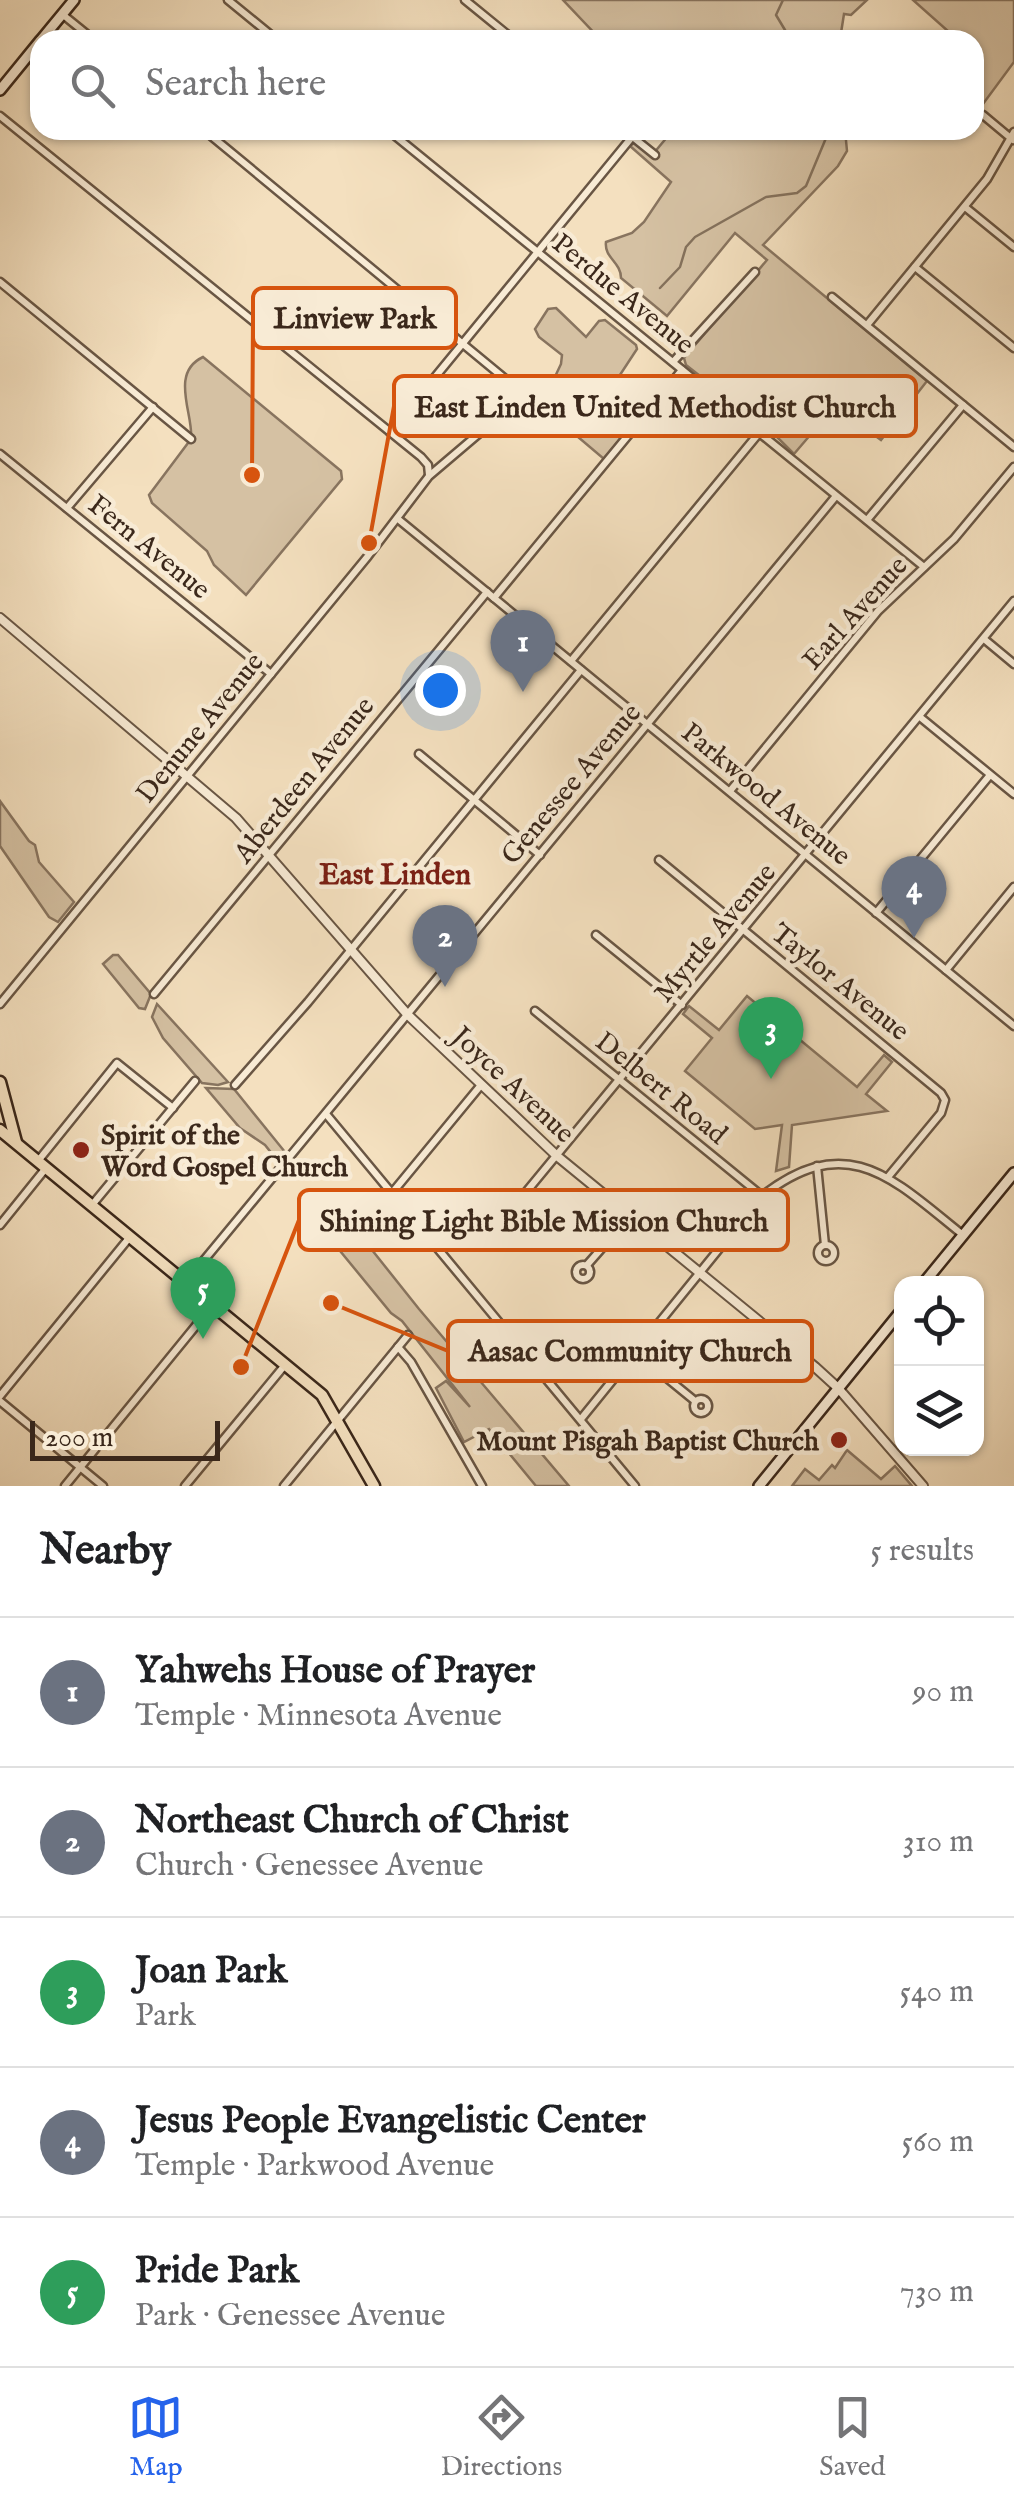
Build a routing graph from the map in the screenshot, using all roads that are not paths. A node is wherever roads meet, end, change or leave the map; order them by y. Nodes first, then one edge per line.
1 (74, 0) edge
2 (228, 0) edge
3 (465, 0) edge
4 (62, 14) junction
5 (49, 30) edge
6 (82, 30) edge
7 (265, 30) edge
8 (502, 30) edge
9 (30, 53) edge
10 (0, 90) edge
11 (0, 116) edge
12 (984, 116) edge
13 (1013, 137) edge
14 (216, 140) edge
15 (400, 140) edge
16 (630, 140) edge
17 (636, 140) edge
18 (655, 156) dead end
19 (965, 207) junction
20 (1014, 247) edge
21 (538, 252) junction
22 (916, 267) junction
23 (756, 272) dead end
24 (0, 282) edge
25 (832, 296) dead end
26 (867, 325) junction
27 (462, 343) junction
28 (1014, 348) edge
29 (673, 362) junction
30 (682, 370) junction
31 (962, 404) junction
32 (153, 407) junction
33 (390, 432) junction
34 (759, 433) junction
35 (191, 439) dead end
36 (1014, 447) edge
37 (0, 454) edge
38 (1014, 467) edge
39 (429, 476) junction
40 (836, 496) junction
41 (67, 508) junction
42 (398, 519) junction
43 (867, 520) junction
44 (924, 568) junction
45 (490, 595) junction
46 (1014, 601) edge
47 (0, 618) edge
48 (984, 639) junction
49 (570, 661) junction
50 (1014, 664) edge
51 (581, 670) junction
52 (271, 674) junction
53 (920, 718) junction
54 (648, 724) junction
55 (419, 754) dead end
56 (990, 774) junction
57 (188, 775) junction
58 (730, 791) junction
59 (1014, 794) edge
60 (474, 800) junction
61 (540, 855) junction
62 (807, 855) junction
63 (270, 856) junction
64 (659, 860) dead end
65 (1014, 887) edge
66 (876, 913) junction
67 (744, 930) junction
68 (596, 935) dead end
69 (350, 949) junction
70 (946, 970) junction
71 (154, 994) dead end
72 (0, 1004) edge
73 (682, 1005) junction
74 (535, 1011) dead end
75 (407, 1014) junction
76 (1014, 1026) edge
77 (194, 1081) dead end
78 (620, 1081) junction
79 (0, 1082) edge
80 (236, 1085) dead end
81 (481, 1085) junction
82 (6, 1101) junction
83 (173, 1108) junction
84 (326, 1114) junction
85 (0, 1120) edge
86 (0, 1130) edge
87 (16, 1142) junction
88 (557, 1156) junction
89 (42, 1164) junction
90 (817, 1166) junction
91 (1014, 1172) edge
92 (888, 1177) junction
93 (392, 1193) junction
94 (762, 1196) junction
95 (522, 1197) dead end
96 (92, 1206) junction
97 (630, 1216) junction
98 (0, 1225) edge
99 (963, 1235) junction
100 (130, 1238) junction
101 (825, 1245) dead end
102 (587, 1265) dead end
103 (700, 1272) junction
104 (930, 1276) edge
105 (185, 1283) junction
106 (212, 1306) junction
107 (894, 1320) edge
108 (408, 1334) dead end
109 (398, 1348) junction
110 (635, 1352) junction
111 (285, 1365) junction
112 (838, 1388) junction
113 (0, 1398) edge
114 (695, 1401) dead end
115 (581, 1419) junction
116 (338, 1420) junction
117 (81, 1468) junction
118 (65, 1486) edge
119 (103, 1486) edge
120 (185, 1486) edge
121 (284, 1486) edge
122 (374, 1486) edge
123 (482, 1486) edge
124 (635, 1486) edge
125 (758, 1486) edge
126 (923, 1486) edge

1 - 4 main road
2 - 7 street
3 - 8 street
4 - 5 main road
4 - 6 street
9 - 10 main road
11 - 33 street
12 - 13 street
13 - 19 street
14 - 27 street
15 - 21 street, Perdue Avenue
16 - 21 street
17 - 18 street
19 - 20 street
19 - 22 street
21 - 27 street
21 - 29 street, Perdue Avenue
22 - 26 street
22 - 28 street
23 - 29 street
24 - 32 street
25 - 26 street
26 - 31 street
27 - 33 street
27 - 39 street, Denune Avenue
29 - 30 street, Perdue Avenue
30 - 34 street, Perdue Avenue
30 - 45 street, Aberdeen Avenue
31 - 36 street
31 - 43 street
32 - 35 street
32 - 41 street
33 - 39 street
34 - 40 street, Perdue Avenue
34 - 49 street
37 - 41 street, Fern Avenue
38 - 44 street, Earl Avenue
39 - 42 street, Denune Avenue
40 - 43 street, Perdue Avenue
40 - 54 street, Genessee Avenue
41 - 52 street, Fern Avenue
42 - 45 street, Parkwood Avenue
42 - 52 street, Denune Avenue
43 - 44 street, Perdue Avenue
44 - 58 street, Earl Avenue
45 - 49 street, Parkwood Avenue
45 - 63 street, Aberdeen Avenue
46 - 48 street, Myrtle Avenue
47 - 57 street, Joyce Avenue
48 - 50 street
48 - 53 street, Myrtle Avenue
49 - 51 street, Parkwood Avenue
51 - 54 street, Parkwood Avenue
51 - 60 street
52 - 57 street, Denune Avenue
53 - 56 street
53 - 62 street, Myrtle Avenue
54 - 58 street, Parkwood Avenue
54 - 61 street, Genessee Avenue
55 - 60 street
56 - 59 street
56 - 66 street
57 - 63 street, Joyce Avenue
57 - 72 street, Denune Avenue
58 - 62 street, Parkwood Avenue
60 - 61 street
60 - 69 street
61 - 75 street, Genessee Avenue
62 - 66 street, Parkwood Avenue
62 - 67 street, Myrtle Avenue
63 - 69 street, Joyce Avenue
63 - 71 street, Aberdeen Avenue
64 - 67 street, Taylor Avenue
65 - 70 street
66 - 70 street, Parkwood Avenue
67 - 73 street, Myrtle Avenue
67 - 92 street, Taylor Avenue
68 - 73 street
69 - 75 street, Joyce Avenue
69 - 80 street
70 - 76 street, Parkwood Avenue
73 - 78 street, Myrtle Avenue
74 - 78 street, Delbert Road
75 - 81 street, Joyce Avenue
75 - 84 street, Genessee Avenue
77 - 83 street
78 - 88 street, Myrtle Avenue
78 - 94 street, Delbert Road
79 - 82 main road
81 - 88 street, Joyce Avenue
81 - 93 street
82 - 85 main road
82 - 87 main road
83 - 89 street
83 - 96 street
84 - 93 street
84 - 105 street, Genessee Avenue
86 - 87 main road
87 - 89 main road
88 - 95 street, Myrtle Avenue
88 - 97 street, Joyce Avenue
89 - 96 main road
89 - 98 street
90 - 92 street
90 - 94 street
90 - 101 street
91 - 99 main road
92 - 99 street
93 - 115 street
94 - 103 street
96 - 100 main road
97 - 102 street
97 - 103 street, Joyce Avenue
99 - 104 main road
100 - 105 main road
100 - 113 street
103 - 110 street
103 - 112 street, Joyce Avenue
105 - 106 main road
106 - 111 main road
106 - 117 street
107 - 112 main road
108 - 109 street
109 - 116 street
109 - 123 street
110 - 114 street
110 - 115 street
111 - 116 main road
111 - 120 street
112 - 125 main road
112 - 126 street, Joyce Avenue
113 - 117 street
115 - 124 street
116 - 121 street
116 - 122 main road
117 - 118 street
117 - 119 street

